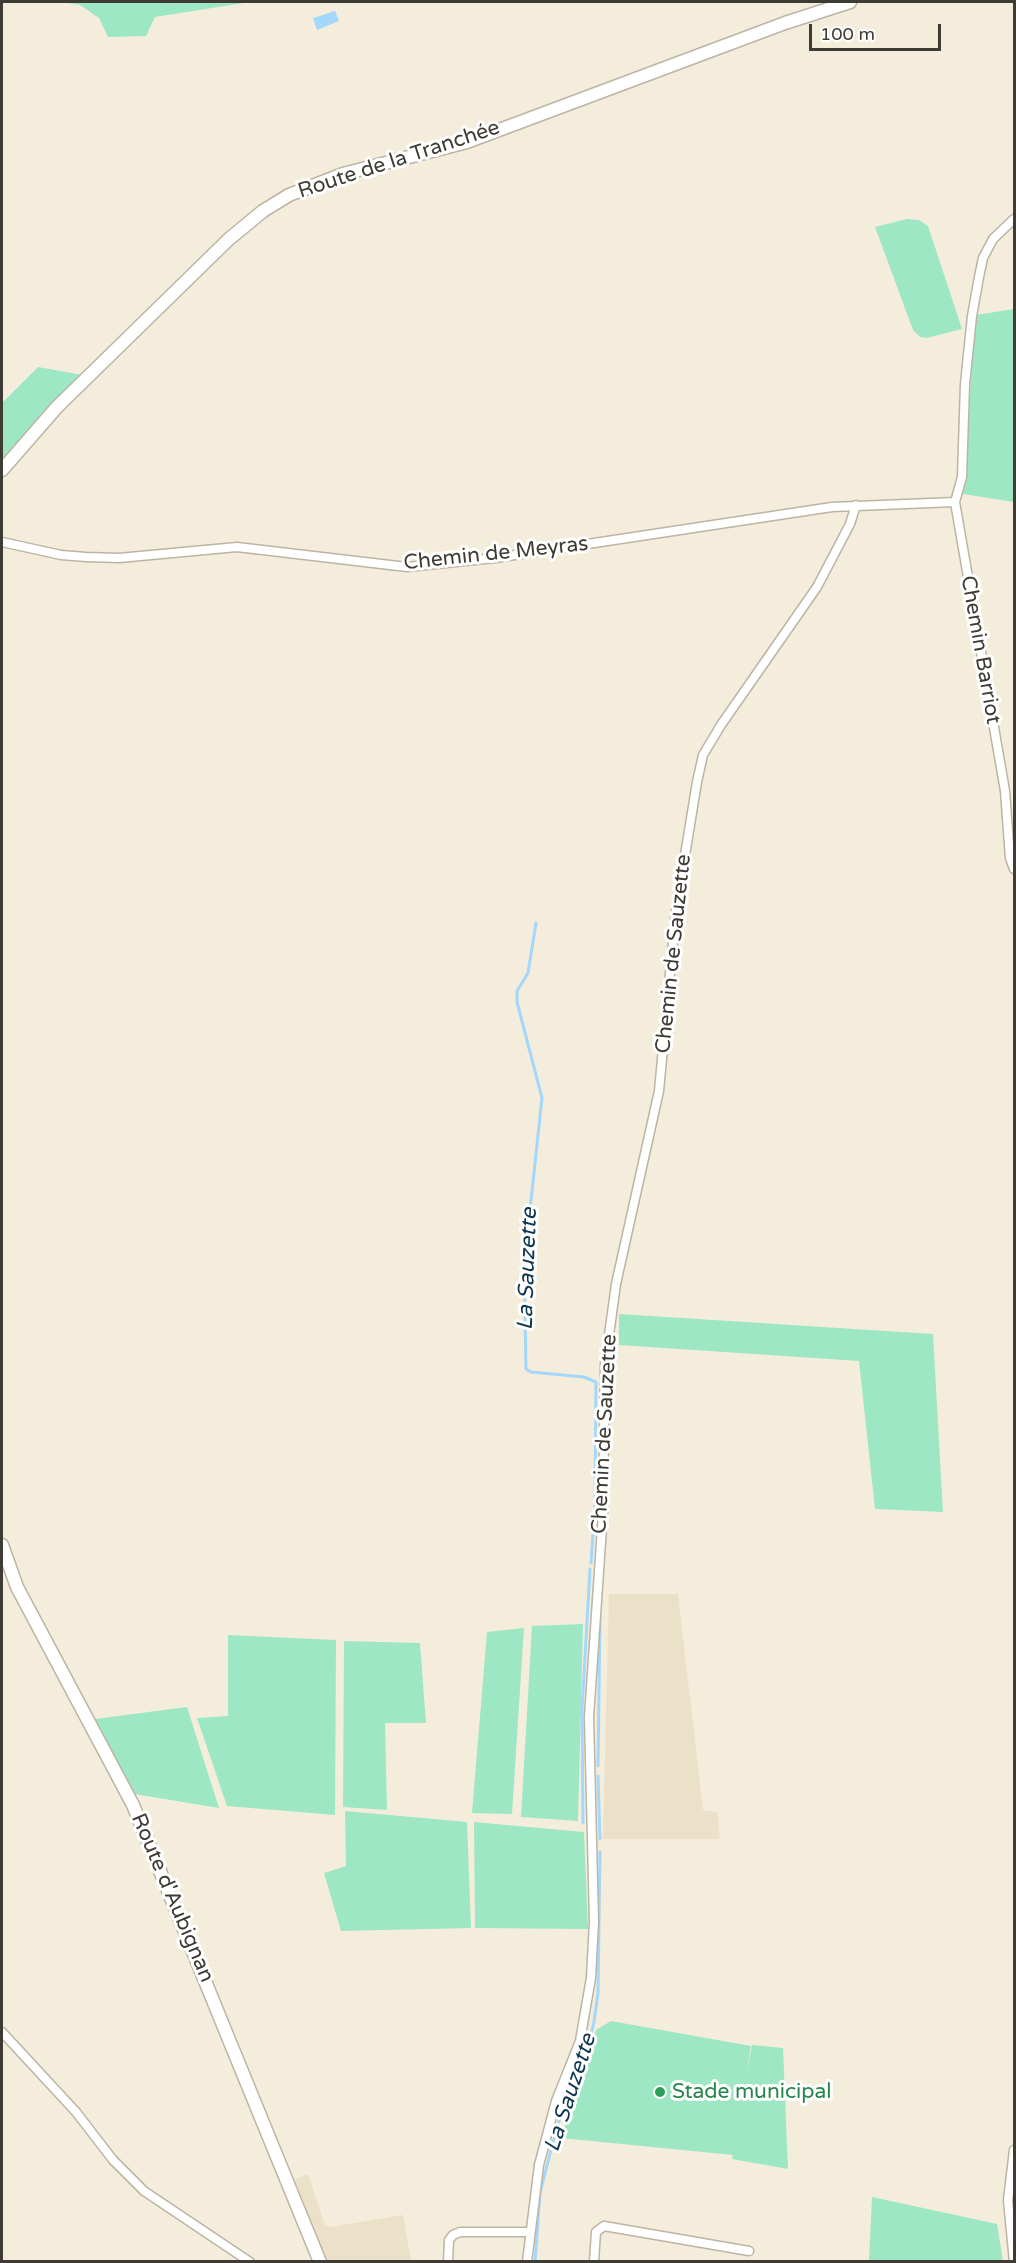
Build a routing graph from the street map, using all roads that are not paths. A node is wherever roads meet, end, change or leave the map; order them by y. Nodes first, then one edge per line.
1 (850, 2) edge
2 (1014, 219) edge
3 (2, 470) edge
4 (955, 502) junction
5 (856, 505) junction
6 (2, 542) edge
7 (1014, 869) edge
8 (2, 1545) edge
9 (2, 2032) edge
10 (1014, 2150) edge
11 (529, 2232) junction
12 (749, 2251) dead end
13 (250, 2262) edge
14 (320, 2262) edge
15 (448, 2262) edge
16 (527, 2262) edge
17 (594, 2262) edge
18 (1014, 2262) edge

1 - 3 street, Route de la Tranchée
2 - 4 street
4 - 5 street, Chemin de Meyras
4 - 7 street, Chemin Barriot
5 - 6 street, Chemin de Meyras
5 - 11 street, Chemin de Sauzette
8 - 14 street, Route d'Aubignan
9 - 13 street
10 - 18 street
11 - 15 street
11 - 16 street, Chemin de Sauzette
12 - 17 street

